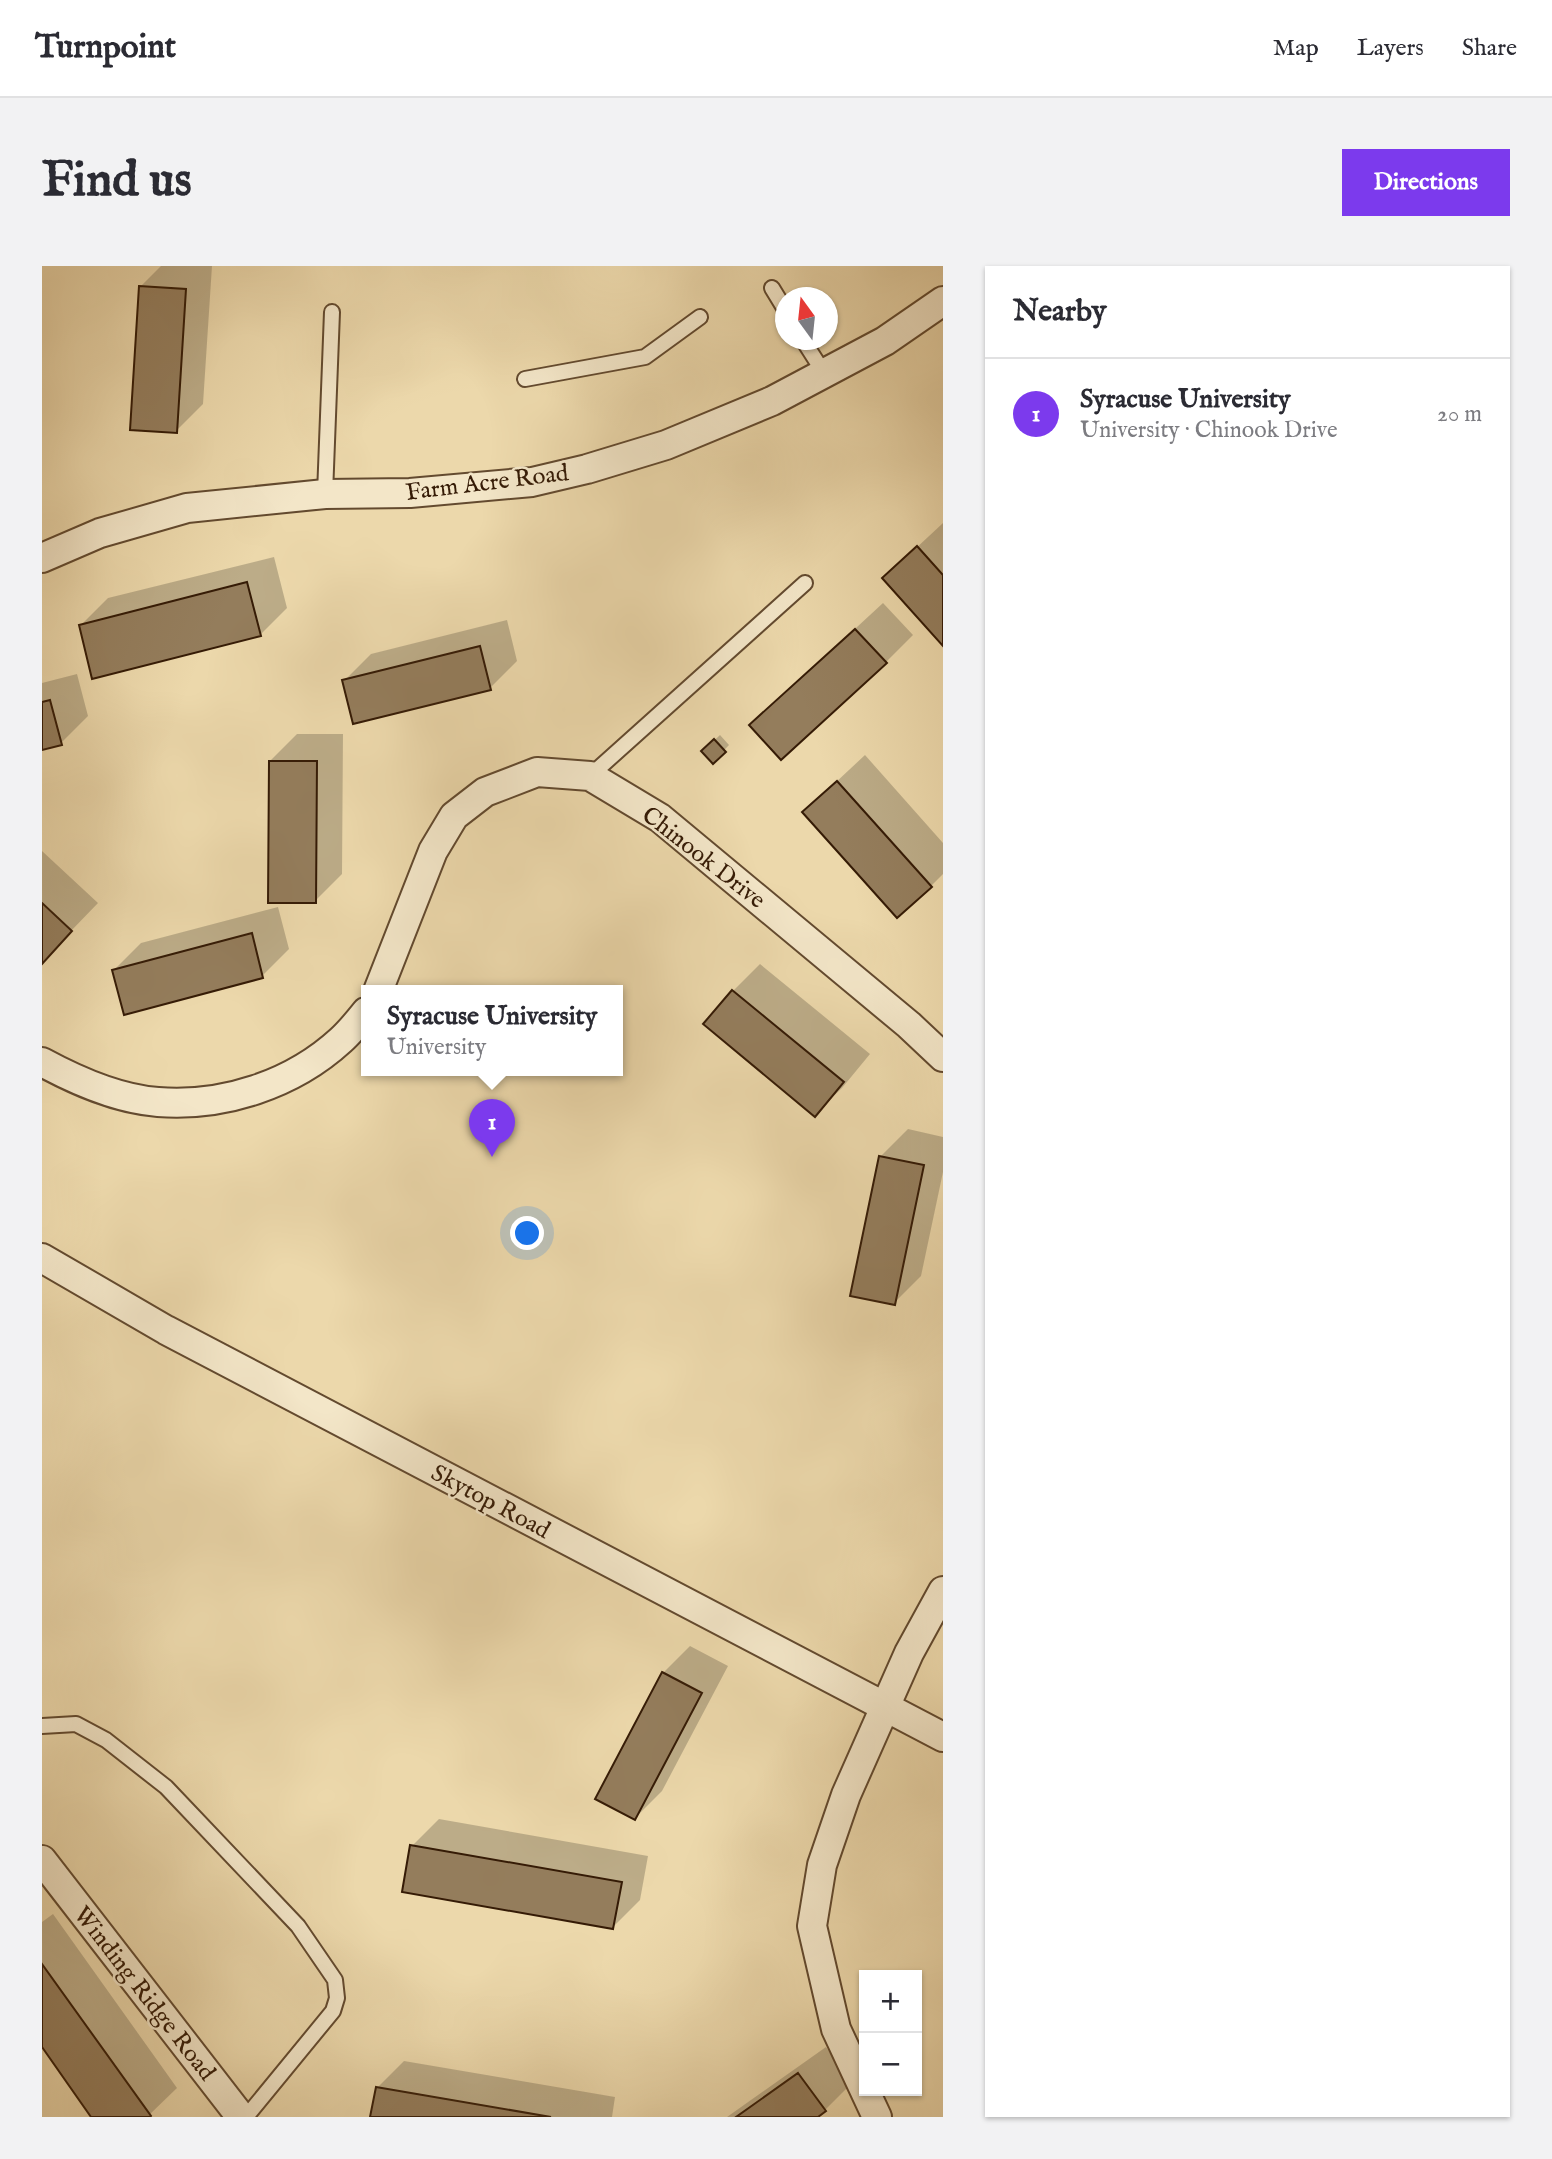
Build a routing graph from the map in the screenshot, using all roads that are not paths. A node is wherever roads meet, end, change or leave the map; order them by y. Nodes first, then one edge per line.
1 (772, 288) dead end
2 (775, 293) edge
3 (943, 301) edge
4 (332, 312) dead end
5 (700, 317) dead end
6 (809, 350) edge
7 (824, 373) junction
8 (525, 379) dead end
9 (325, 494) junction
10 (42, 558) edge
11 (805, 583) dead end
12 (590, 776) junction
13 (380, 985) edge
14 (361, 1018) edge
15 (943, 1057) edge
16 (42, 1062) edge
17 (42, 1258) edge
18 (943, 1591) edge
19 (885, 1705) junction
20 (42, 1726) edge
21 (943, 1737) edge
22 (44, 1869) edge
23 (243, 2117) edge
24 (877, 2117) edge

1 - 2 lane
3 - 7 street, Farm Acre Road
4 - 9 lane
5 - 8 lane
6 - 7 lane
7 - 9 street, Farm Acre Road
9 - 10 street, Farm Acre Road
11 - 12 lane
12 - 13 street, Chinook Drive
12 - 15 street, Chinook Drive
14 - 16 street
17 - 19 street, Skytop Road
18 - 19 street
19 - 21 street, Skytop Road
19 - 24 street
20 - 23 lane
22 - 23 street, Winding Ridge Road

